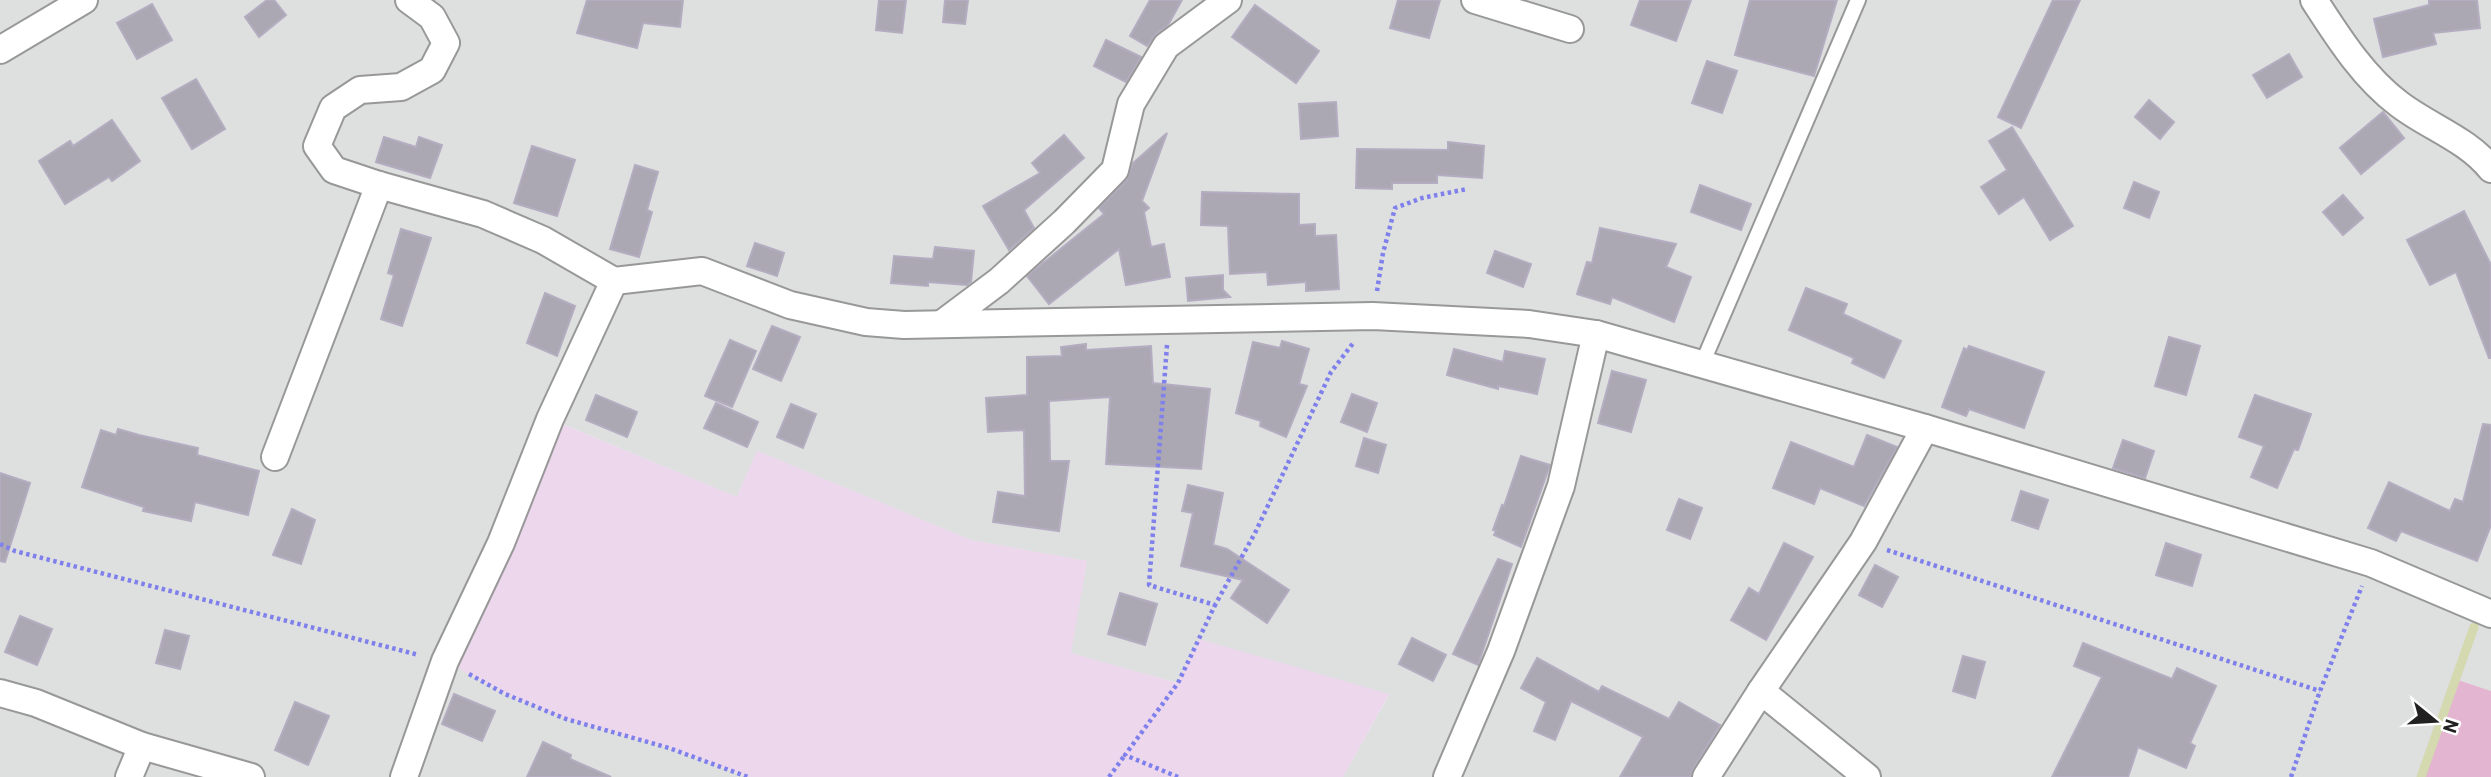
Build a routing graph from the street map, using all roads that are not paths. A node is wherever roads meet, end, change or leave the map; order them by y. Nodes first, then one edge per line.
1 (84, 0) edge
2 (409, 0) edge
3 (1228, 0) edge
4 (1475, 0) edge
5 (1857, 0) edge
6 (2314, 0) edge
7 (1570, 29) dead end
8 (0, 50) edge
9 (2491, 169) edge
10 (379, 186) junction
11 (614, 281) junction
12 (943, 323) junction
13 (1596, 334) junction
14 (1702, 364) junction
15 (1925, 428) junction
16 (275, 457) dead end
17 (2491, 614) edge
18 (1761, 691) junction
19 (0, 692) edge
20 (142, 747) junction
21 (129, 777) edge
22 (251, 777) edge
23 (404, 777) edge
24 (1447, 777) edge
25 (1706, 777) edge
26 (1867, 777) edge

1 - 8 street
2 - 10 street
3 - 12 street
4 - 7 street
5 - 14 lane
6 - 9 street
10 - 11 street
10 - 16 street
11 - 12 street
11 - 23 street
12 - 13 street
13 - 14 street
13 - 24 street
14 - 15 street
15 - 17 street
15 - 18 street
18 - 25 street
18 - 26 street
19 - 20 street
20 - 21 street
20 - 22 street

